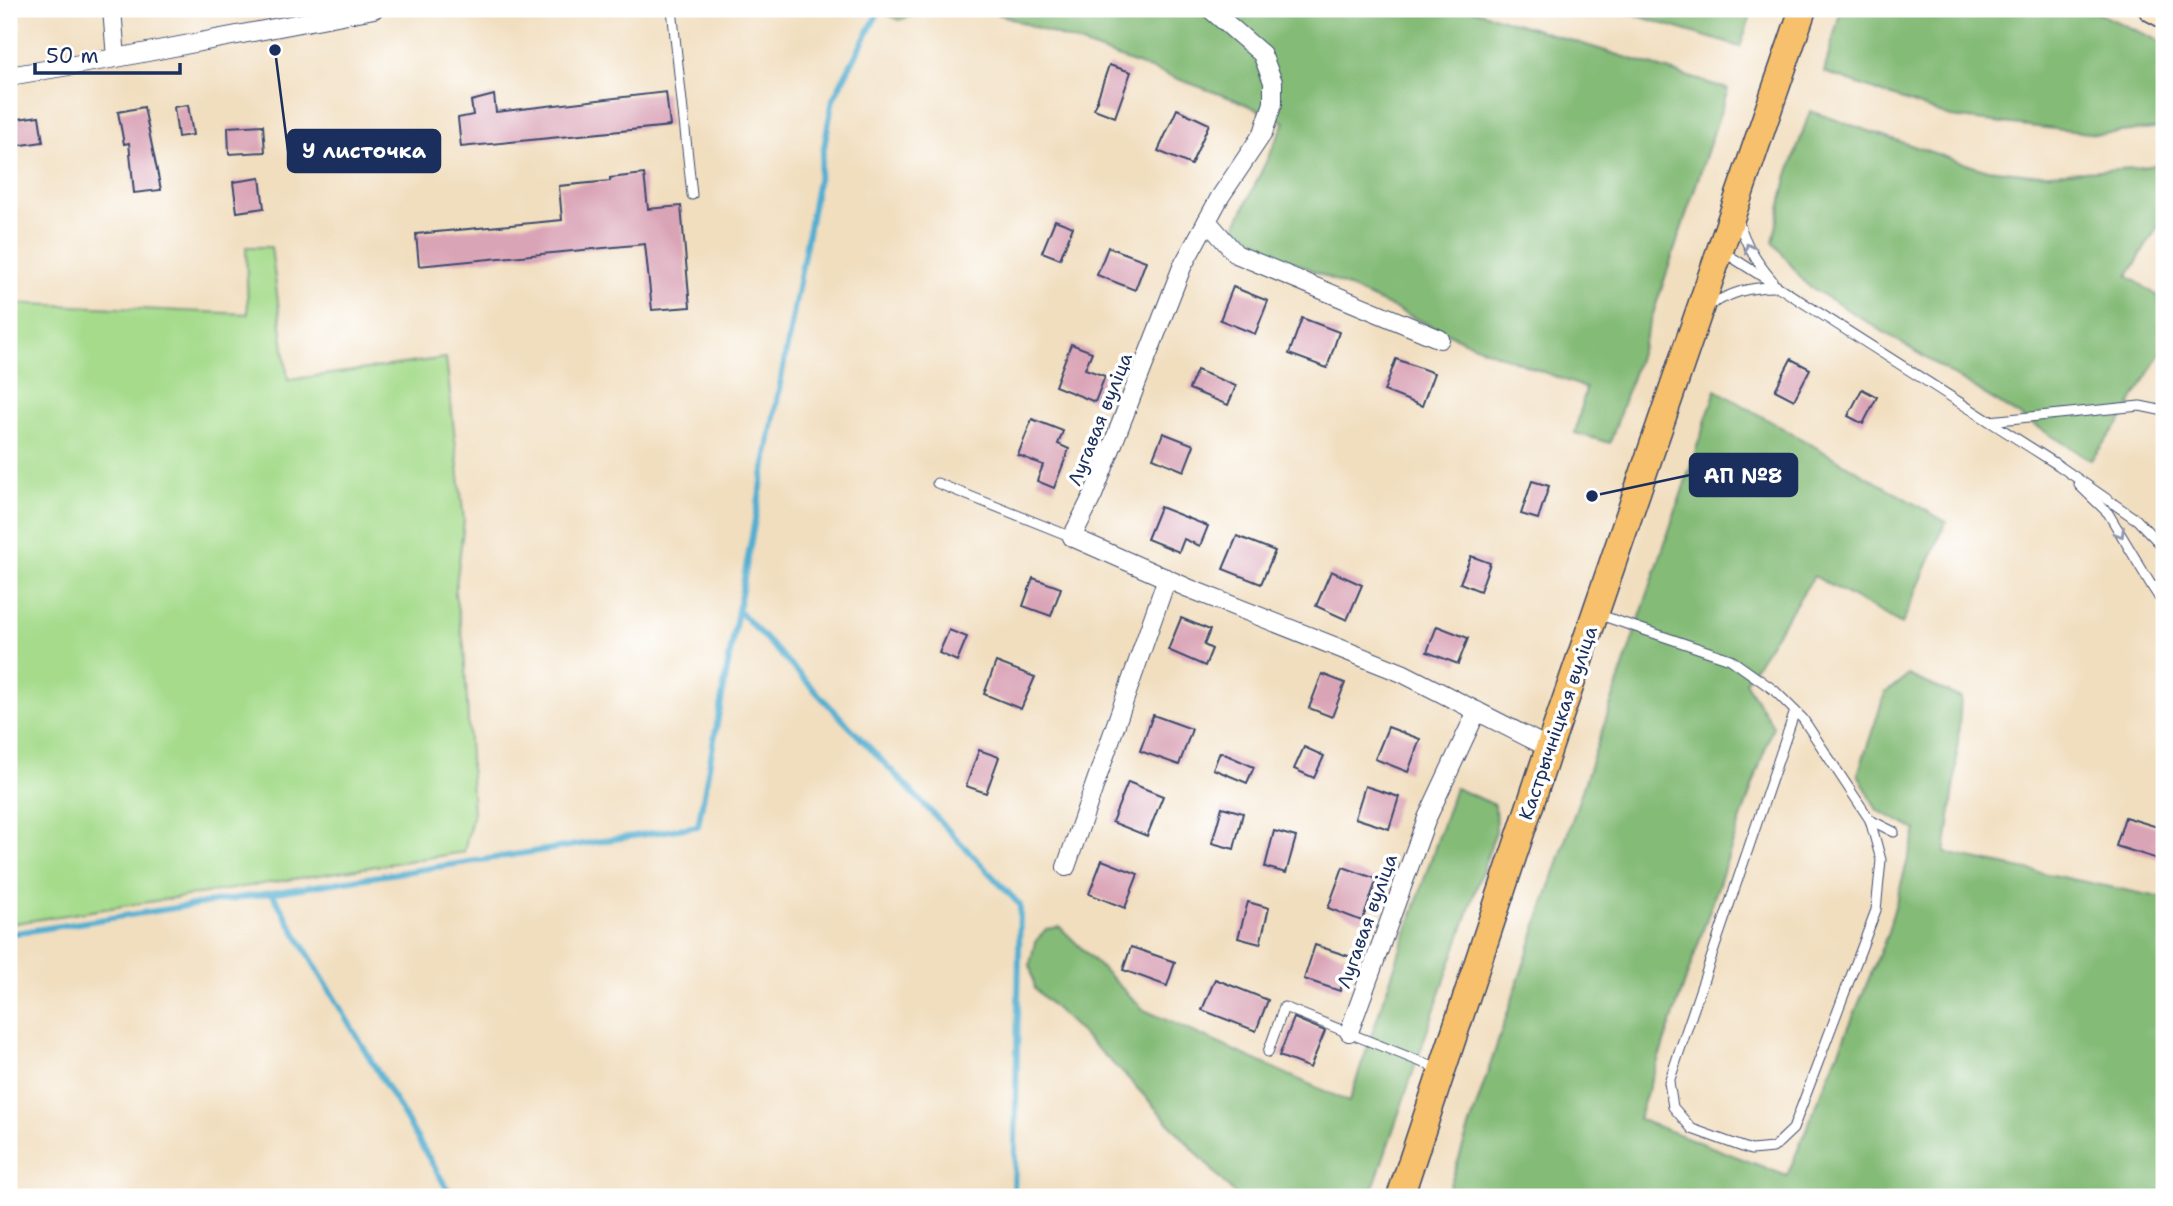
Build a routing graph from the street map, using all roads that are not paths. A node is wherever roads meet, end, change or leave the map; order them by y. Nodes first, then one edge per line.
1 (112, 9) edge
2 (374, 9) edge
3 (672, 9) edge
4 (1210, 9) edge
5 (1803, 9) edge
6 (2151, 9) edge
7 (2164, 16) edge
8 (116, 58) junction
9 (9, 76) edge
10 (692, 195) dead end
11 (1736, 202) junction
12 (1207, 221) junction
13 (1719, 250) junction
14 (1777, 287) junction
15 (1698, 313) junction
16 (1440, 339) dead end
17 (2164, 411) edge
18 (1988, 421) junction
19 (2057, 465) junction
20 (937, 483) dead end
21 (1072, 537) junction
22 (2164, 548) edge
23 (1167, 578) junction
24 (2164, 582) edge
25 (2153, 588) junction
26 (2164, 605) edge
27 (1595, 614) junction
28 (1477, 710) junction
29 (1795, 711) junction
30 (1549, 748) junction
31 (1870, 820) junction
32 (1894, 832) dead end
33 (1066, 867) dead end
34 (1349, 1032) junction
35 (1268, 1052) dead end
36 (1442, 1070) junction
37 (1400, 1197) edge

1 - 8 street
2 - 8 street
3 - 10 lane
4 - 12 street, Лугавая вуліца
5 - 11 main road, Кастрычніцкая вуліца
6 - 7 street
8 - 9 street
11 - 13 main road, Кастрычніцкая вуліца
14 -> 11 lane
12 - 16 street
12 - 21 street, Лугавая вуліца
13 - 14 lane
13 - 15 main road, Кастрычніцкая вуліца
14 - 15 lane
14 - 18 lane
15 - 27 main road, Кастрычніцкая вуліца
17 - 18 lane
18 - 19 lane
19 - 22 lane
19 -> 25 lane
20 - 21 lane
21 - 23 street
23 - 28 street
23 - 33 street
24 - 25 lane
25 - 26 lane
27 - 29 lane
27 - 30 main road, Кастрычніцкая вуліца
28 - 30 street
28 - 34 street, Лугавая вуліца
29 - 31 lane
29 - 31 lane
30 - 36 main road, Кастрычніцкая вуліца
31 - 32 lane
34 - 35 lane
34 - 36 lane
36 - 37 main road, Кастрычніцкая вуліца

